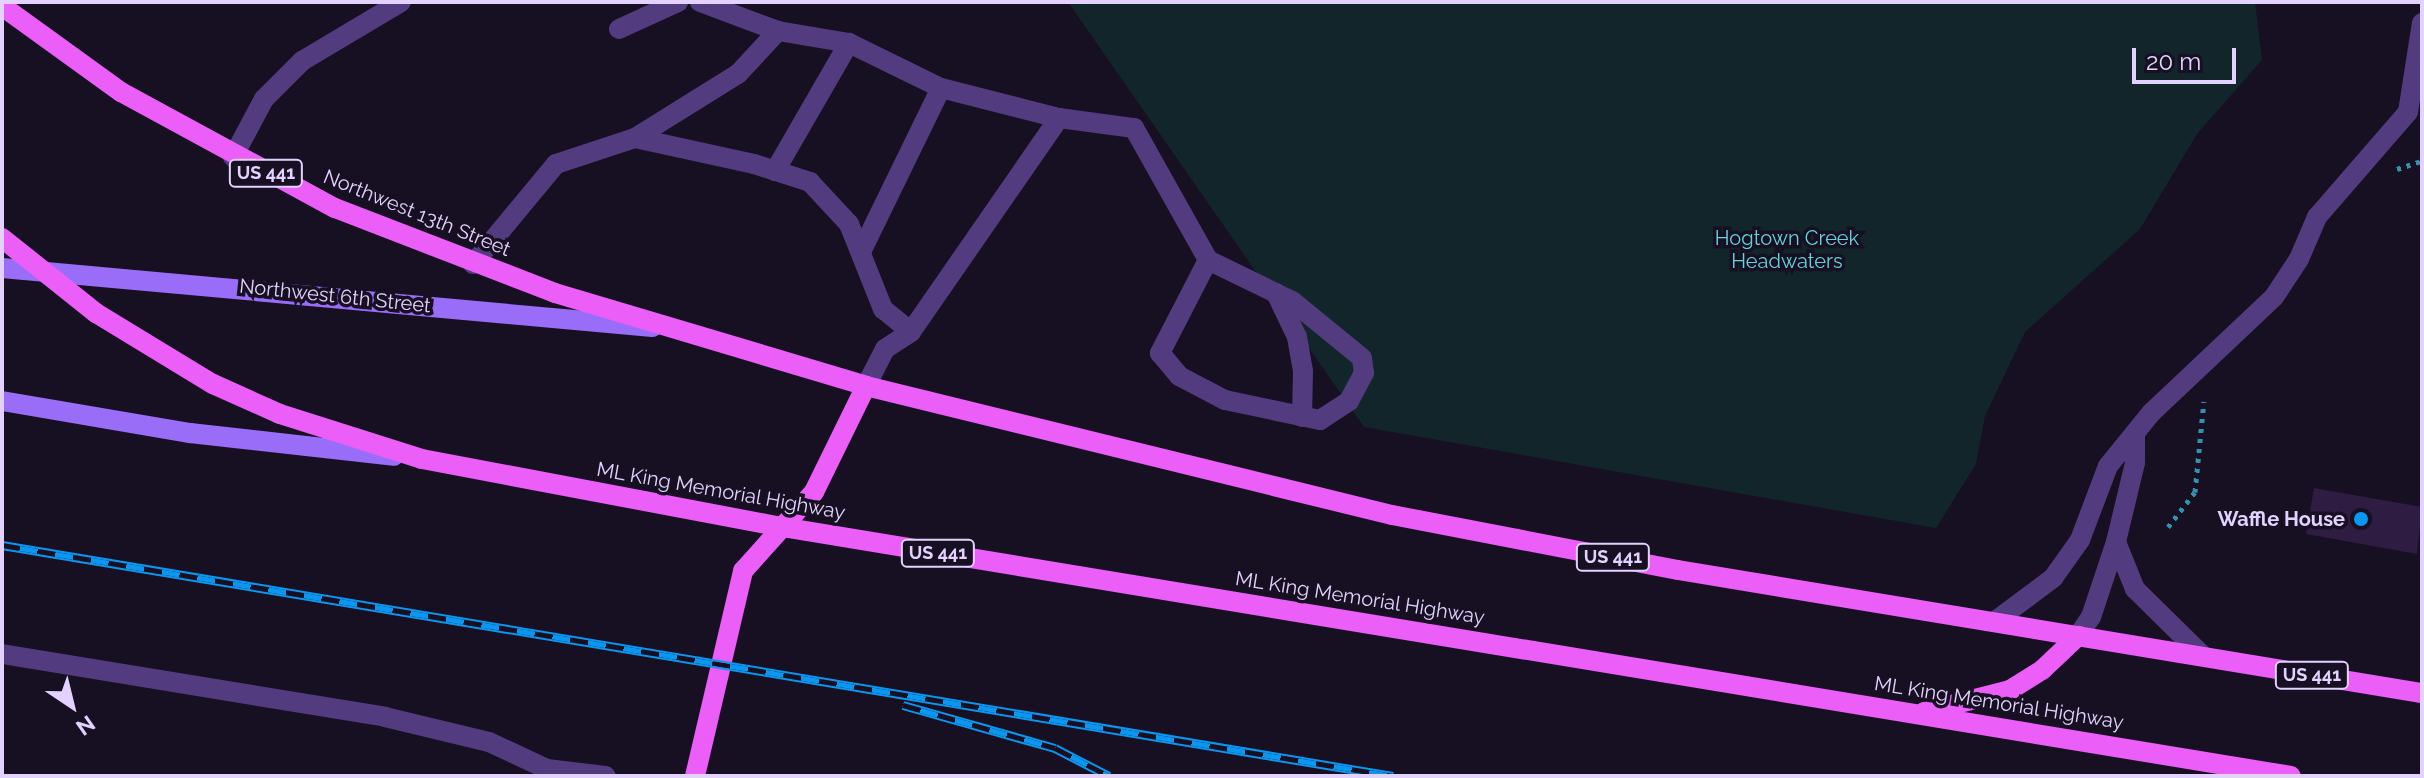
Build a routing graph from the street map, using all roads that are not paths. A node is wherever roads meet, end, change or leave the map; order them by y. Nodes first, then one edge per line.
1 (401, 2) edge
2 (678, 2) edge
3 (700, 2) edge
4 (2, 6) edge
5 (2422, 23) edge
6 (619, 29) dead end
7 (778, 31) junction
8 (849, 43) junction
9 (941, 88) junction
10 (2415, 113) edge
11 (1059, 118) junction
12 (635, 138) junction
13 (233, 157) junction
14 (775, 171) junction
15 (2, 238) edge
16 (861, 252) junction
17 (1208, 260) junction
18 (473, 264) junction
19 (35, 267) junction
20 (2, 268) edge
21 (1276, 293) junction
22 (668, 329) junction
23 (911, 332) junction
24 (866, 386) junction
25 (2, 401) edge
26 (1302, 417) junction
27 (2135, 434) junction
28 (422, 459) junction
29 (782, 527) junction
30 (2116, 542) junction
31 (1994, 622) junction
32 (2078, 636) junction
33 (2, 654) edge
34 (2203, 656) junction
35 (2422, 693) edge
36 (1916, 713) junction
37 (546, 772) edge
38 (606, 776) edge
39 (695, 776) edge
40 (2291, 776) edge

1 - 13 lane
2 - 6 lane
3 - 7 lane
4 - 13 main road, Northwest 13th Street / US 441
5 - 10 lane
7 - 8 lane
7 - 12 lane
8 - 9 lane
8 - 14 lane
9 - 11 lane
9 - 16 lane
10 - 27 lane
11 - 17 lane
11 - 23 lane
12 - 14 lane
12 - 18 lane
13 - 18 main road, Northwest 13th Street / US 441
14 - 16 lane
15 - 19 main road, US 441
16 - 23 lane
17 - 21 lane
17 - 26 lane
18 - 22 main road, Northwest 13th Street / US 441
19 - 20 main road, Northwest 6th Street
19 - 22 main road, Northwest 6th Street
19 - 28 main road, US 441
21 - 26 lane
21 - 26 lane
22 - 24 main road, US 441
23 - 24 lane
24 - 29 main road
24 - 31 main road, US 441
25 - 28 main road
27 - 30 lane
27 - 31 lane
28 - 29 main road, ML King Memorial Highway / US 441
29 - 36 main road, ML King Memorial Highway / US 441
29 - 39 main road
30 - 32 lane
30 - 34 lane
31 - 32 main road, US 441
32 - 34 main road, US 441
32 - 36 main road
33 - 37 lane
34 - 35 main road, US 441
36 - 40 main road, ML King Memorial Highway / US 441
37 - 38 lane

